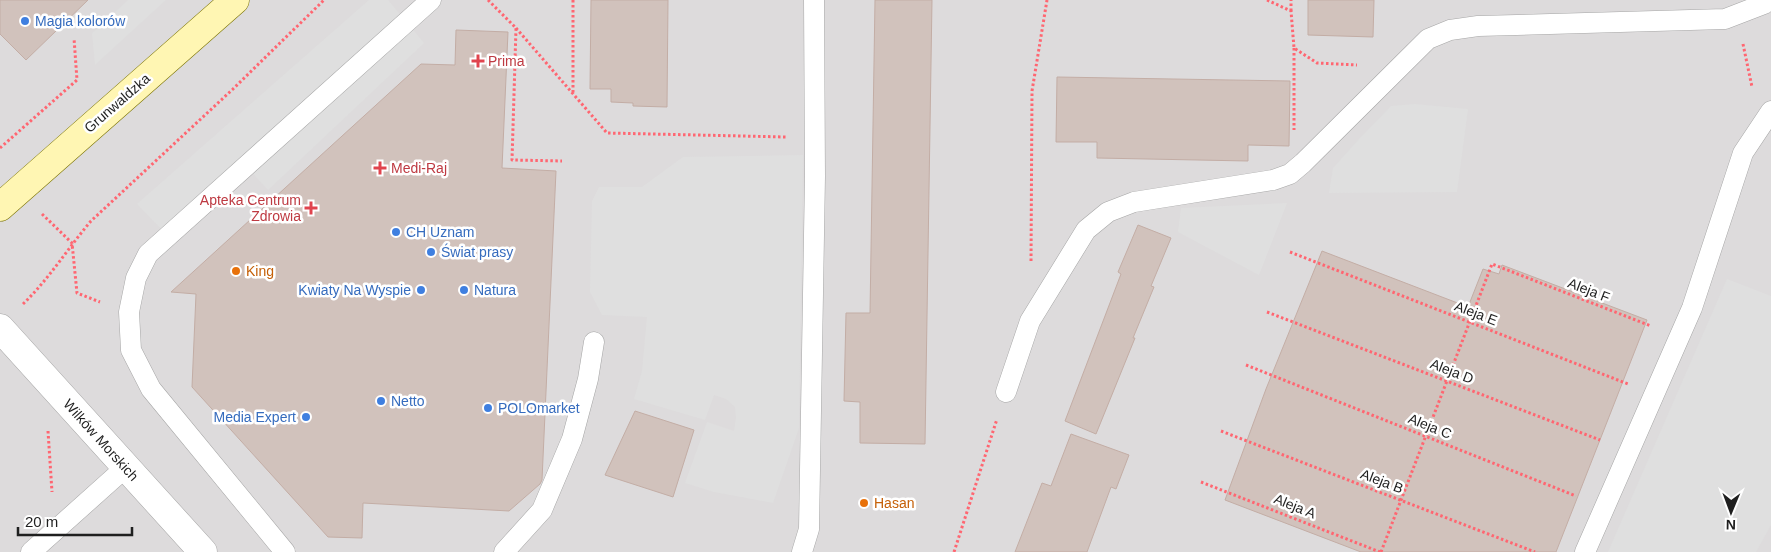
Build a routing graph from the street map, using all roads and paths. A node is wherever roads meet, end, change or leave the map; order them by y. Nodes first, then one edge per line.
1 (235, 0) edge
2 (324, 0) edge
3 (431, 0) edge
4 (488, 0) edge
5 (573, 0) edge
6 (814, 0) edge
7 (1047, 0) edge
8 (1267, 0) edge
9 (1291, 0) edge
10 (1768, 0) edge
11 (1291, 10) junction
12 (1736, 14) junction
13 (516, 28) junction
14 (74, 38) dead end
15 (1294, 48) junction
16 (1399, 68) junction
17 (574, 95) junction
18 (1766, 119) edge
19 (814, 137) junction
20 (0, 148) edge
21 (562, 161) dead end
22 (1295, 170) junction
23 (9, 199) edge
24 (72, 243) junction
25 (1290, 252) dead end
26 (1031, 264) dead end
27 (32, 296) dead end
28 (129, 312) junction
29 (1267, 312) dead end
30 (1469, 323) junction
31 (0, 328) edge
32 (1679, 336) junction
33 (594, 342) dead end
34 (1246, 366) dead end
35 (1447, 381) junction
36 (1006, 392) joint
37 (1654, 394) junction
38 (48, 427) dead end
39 (1221, 431) dead end
40 (1425, 436) junction
41 (1629, 451) junction
42 (126, 467) junction
43 (1201, 482) dead end
44 (1401, 500) junction
45 (1605, 508) junction
46 (54, 531) junction
47 (32, 552) edge
48 (202, 552) edge
49 (285, 552) edge
50 (504, 552) edge
51 (802, 552) edge
52 (954, 552) edge
53 (1380, 552) edge
54 (1536, 552) edge
55 (1585, 552) edge

1 - 23 street, Grunwaldzka
2 - 24 path
3 - 28 lane
4 - 13 path
5 - 17 path
6 - 19 lane
7 - 26 path
8 - 11 path
9 - 11 path
10 - 12 lane
11 - 15 path
12 - 16 lane
12 - 18 path
13 - 17 path
13 - 21 path
14 - 20 path
15 - 16 path
15 - 22 path
16 - 22 lane
17 - 19 path
18 - 32 lane
19 - 51 lane
22 - 36 lane
23 - 24 path
24 - 27 path
24 - 28 path
25 - 30 path, Aleja E
28 - 49 lane
29 - 35 path, Aleja D
30 - 32 path, Aleja F
30 - 35 path
30 - 37 path, Aleja E
31 - 42 street, Wilków Morskich
32 - 37 lane
33 - 50 lane
34 - 40 path, Aleja C
35 - 40 path
35 - 41 path, Aleja D
36 - 52 path
37 - 41 lane
38 - 46 path
39 - 44 path, Aleja B
40 - 44 path
40 - 45 path, Aleja C
41 - 45 lane
42 - 46 lane
42 - 48 street, Wilków Morskich
43 - 53 path, Aleja A
44 - 53 path
44 - 54 path, Aleja B
45 - 55 lane
46 - 47 lane

